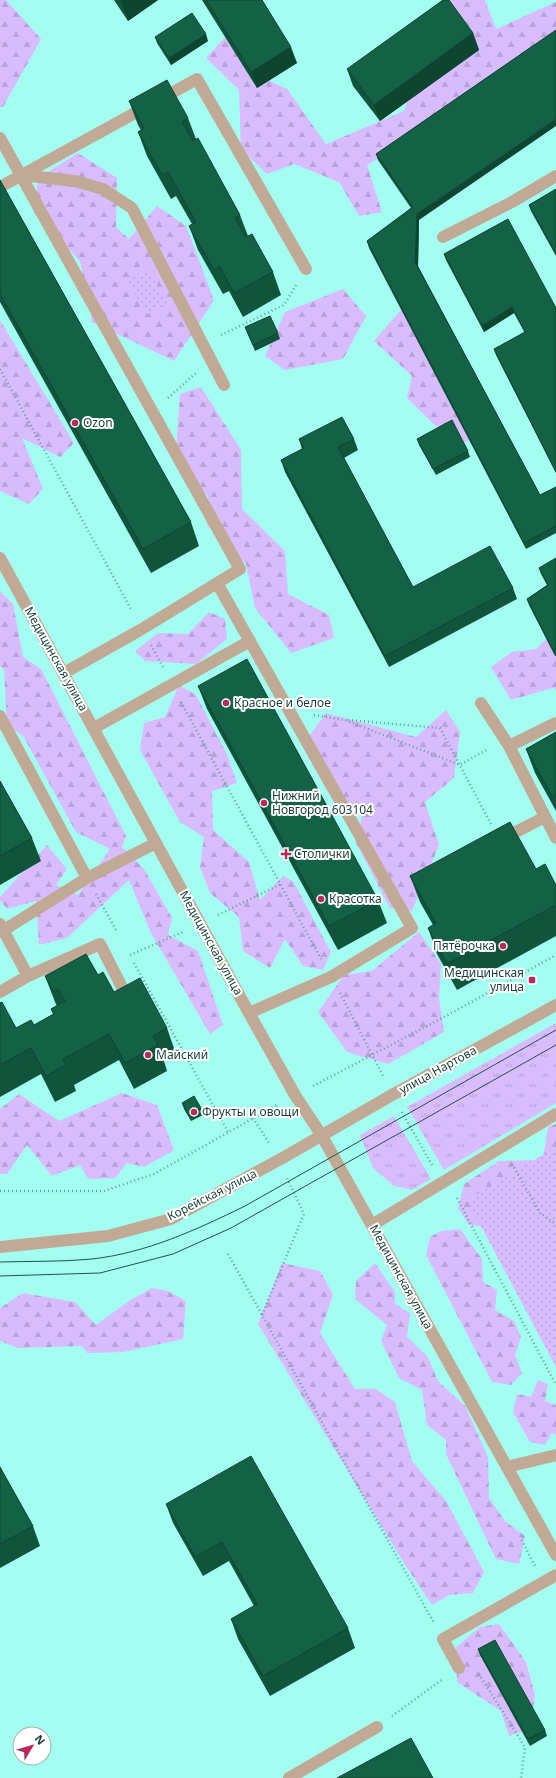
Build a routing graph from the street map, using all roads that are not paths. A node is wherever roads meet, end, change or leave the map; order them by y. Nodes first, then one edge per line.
1 (0, 138) edge
2 (21, 175) junction
3 (556, 176) edge
4 (0, 187) edge
5 (443, 237) dead end
6 (306, 269) road end
7 (224, 385) dead end
8 (0, 558) edge
9 (217, 583) junction
10 (250, 642) junction
11 (64, 673) junction
12 (481, 703) dead end
13 (0, 716) edge
14 (556, 723) edge
15 (94, 728) junction
16 (507, 743) junction
17 (545, 817) junction
18 (556, 838) edge
19 (497, 842) edge
20 (156, 843) junction
21 (87, 878) junction
22 (2, 927) edge
23 (28, 976) junction
24 (0, 992) edge
25 (129, 1001) edge
26 (556, 1005) edge
27 (249, 1013) junction
28 (556, 1114) edge
29 (322, 1136) junction
30 (372, 1225) junction
31 (0, 1247) edge
32 (556, 1455) edge
33 (507, 1467) junction
34 (556, 1555) edge
35 (556, 1575) edge
36 (459, 1668) road end
37 (377, 1727) road end
38 (289, 1778) edge

1 - 2 street
2 - 4 street
2 - 6 street
2 - 7 street
2 - 9 street
3 - 5 street
8 - 11 street, Медицинская улица
9 - 10 street
9 - 11 street
10 - 15 street
10 - 27 street
11 - 15 street, Медицинская улица
12 - 16 street
13 - 21 street
14 - 16 street
15 - 20 street, Медицинская улица
16 - 17 street
17 - 18 street
17 - 19 street
20 - 21 street
20 - 27 street, Медицинская улица
21 - 22 street
22 - 23 street
23 - 24 street
23 - 25 street
26 - 29 street, улица Нартова
27 - 29 street, Медицинская улица
28 - 30 street
29 - 30 street, Медицинская улица
29 - 31 street, Корейская улица
30 - 33 street, Медицинская улица
32 - 33 street
33 - 34 street, Медицинская улица
35 - 36 street
37 - 38 street

